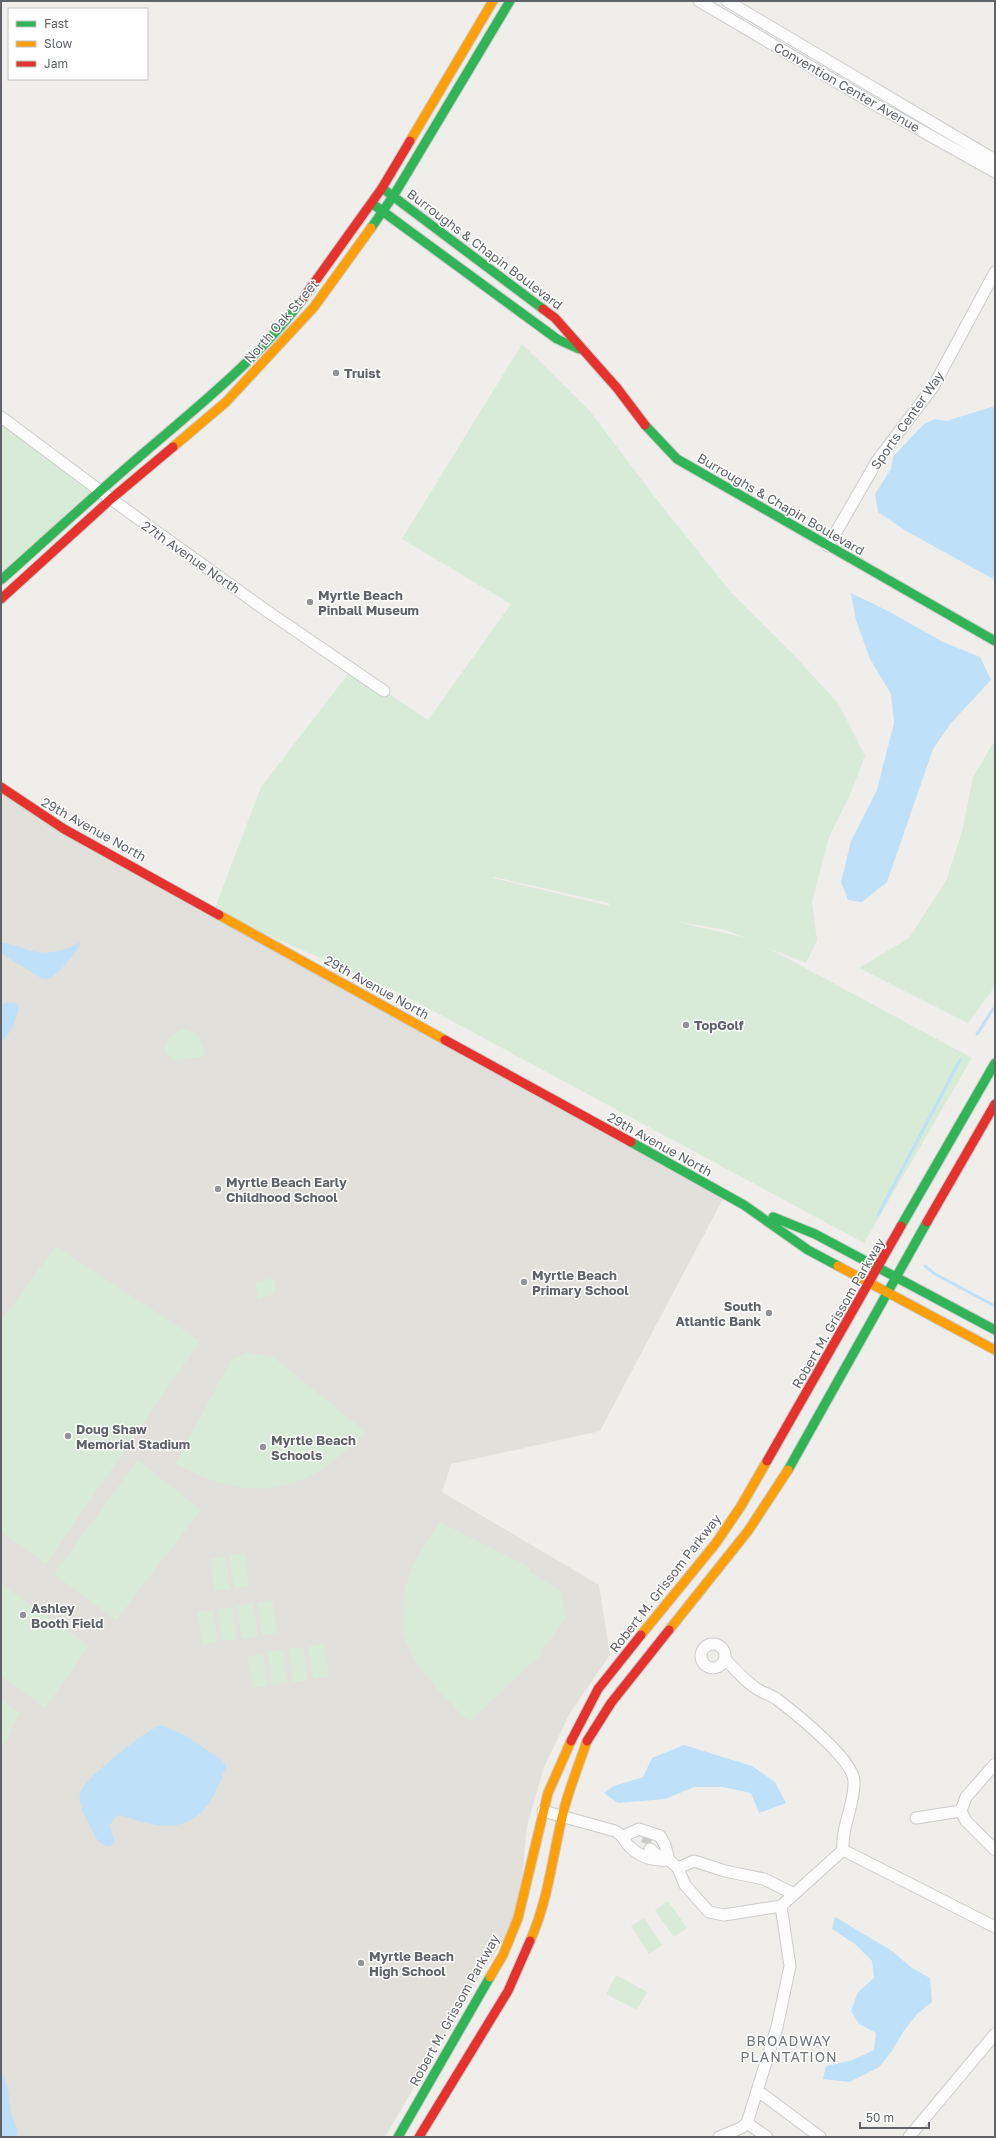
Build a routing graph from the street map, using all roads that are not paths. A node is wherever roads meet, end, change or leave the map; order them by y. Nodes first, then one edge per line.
1 (493, 1) edge
2 (510, 1) edge
3 (699, 1) edge
4 (727, 1) edge
5 (995, 160) edge
6 (995, 172) edge
7 (382, 188) junction
8 (394, 195) junction
9 (371, 203) junction
10 (382, 211) junction
11 (995, 272) edge
12 (586, 353) junction
13 (1, 417) edge
14 (100, 491) junction
15 (111, 499) junction
16 (828, 546) junction
17 (1, 580) edge
18 (1, 599) edge
19 (995, 641) edge
20 (384, 691) dead end
21 (1, 787) edge
22 (995, 1063) edge
23 (995, 1104) edge
24 (744, 1205) junction
25 (879, 1268) junction
26 (897, 1278) junction
27 (870, 1283) junction
28 (887, 1293) junction
29 (995, 1330) edge
30 (995, 1350) edge
31 (725, 1659) dead end
32 (995, 1764) edge
33 (543, 1811) junction
34 (961, 1811) junction
35 (563, 1816) junction
36 (916, 1818) dead end
37 (623, 1834) junction
38 (646, 1843) junction
39 (665, 1845) junction
40 (629, 1847) junction
41 (843, 1850) junction
42 (995, 1850) edge
43 (664, 1860) junction
44 (678, 1868) junction
45 (794, 1894) junction
46 (781, 1906) junction
47 (995, 1927) edge
48 (995, 2034) edge
49 (758, 2091) junction
50 (747, 2123) junction
51 (398, 2137) edge
52 (419, 2137) edge
53 (719, 2137) edge
54 (767, 2137) edge
55 (820, 2137) edge
56 (908, 2137) edge

1 - 7 main road, North Oak Street
2 - 8 main road, North Oak Street
3 - 6 street, Convention Center Avenue
4 - 5 street, Convention Center Avenue
7 - 8 main road, Burroughs & Chapin Boulevard
7 - 9 main road, North Oak Street
8 - 10 main road, North Oak Street
8 - 12 main road, Burroughs & Chapin Boulevard
9 - 10 main road, Burroughs & Chapin Boulevard
9 - 14 main road, North Oak Street
10 - 12 main road, Burroughs & Chapin Boulevard
10 - 15 main road, North Oak Street
11 - 16 street, Sports Center Way
12 - 16 main road, Burroughs & Chapin Boulevard
13 - 14 street, 27th Avenue North
14 - 15 street, 27th Avenue North
14 - 17 main road, North Oak Street
15 - 18 main road, North Oak Street
15 - 20 street, 27th Avenue North
16 - 19 main road, Burroughs & Chapin Boulevard
21 - 24 main road, 29th Avenue North
22 - 25 main road, Robert M. Grissom Parkway
23 - 26 main road
24 - 25 main road, 29th Avenue North
24 - 27 main road, 29th Avenue North
25 - 26 main road, 29th Avenue North
25 - 27 main road, Robert M. Grissom Parkway
26 - 28 main road
26 - 29 main road, 29th Avenue North
27 - 28 main road, 29th Avenue North
27 - 33 main road, Robert M. Grissom Parkway
28 - 30 main road, 29th Avenue North
28 - 35 main road
31 - 41 street
32 - 34 street
33 - 35 street
33 - 51 main road, Robert M. Grissom Parkway
34 - 36 street
34 - 42 street
35 - 37 street
35 - 52 main road
37 - 38 street
37 - 39 street
37 - 40 street
38 - 39 street
38 - 40 street
38 - 43 street
39 - 43 street
40 - 43 street
41 - 45 street
41 - 47 street
43 - 44 street
44 - 45 street
44 - 46 street
45 - 46 street
46 - 49 street
48 - 56 street
49 - 50 street
49 - 55 street
50 - 53 street
50 - 54 street

